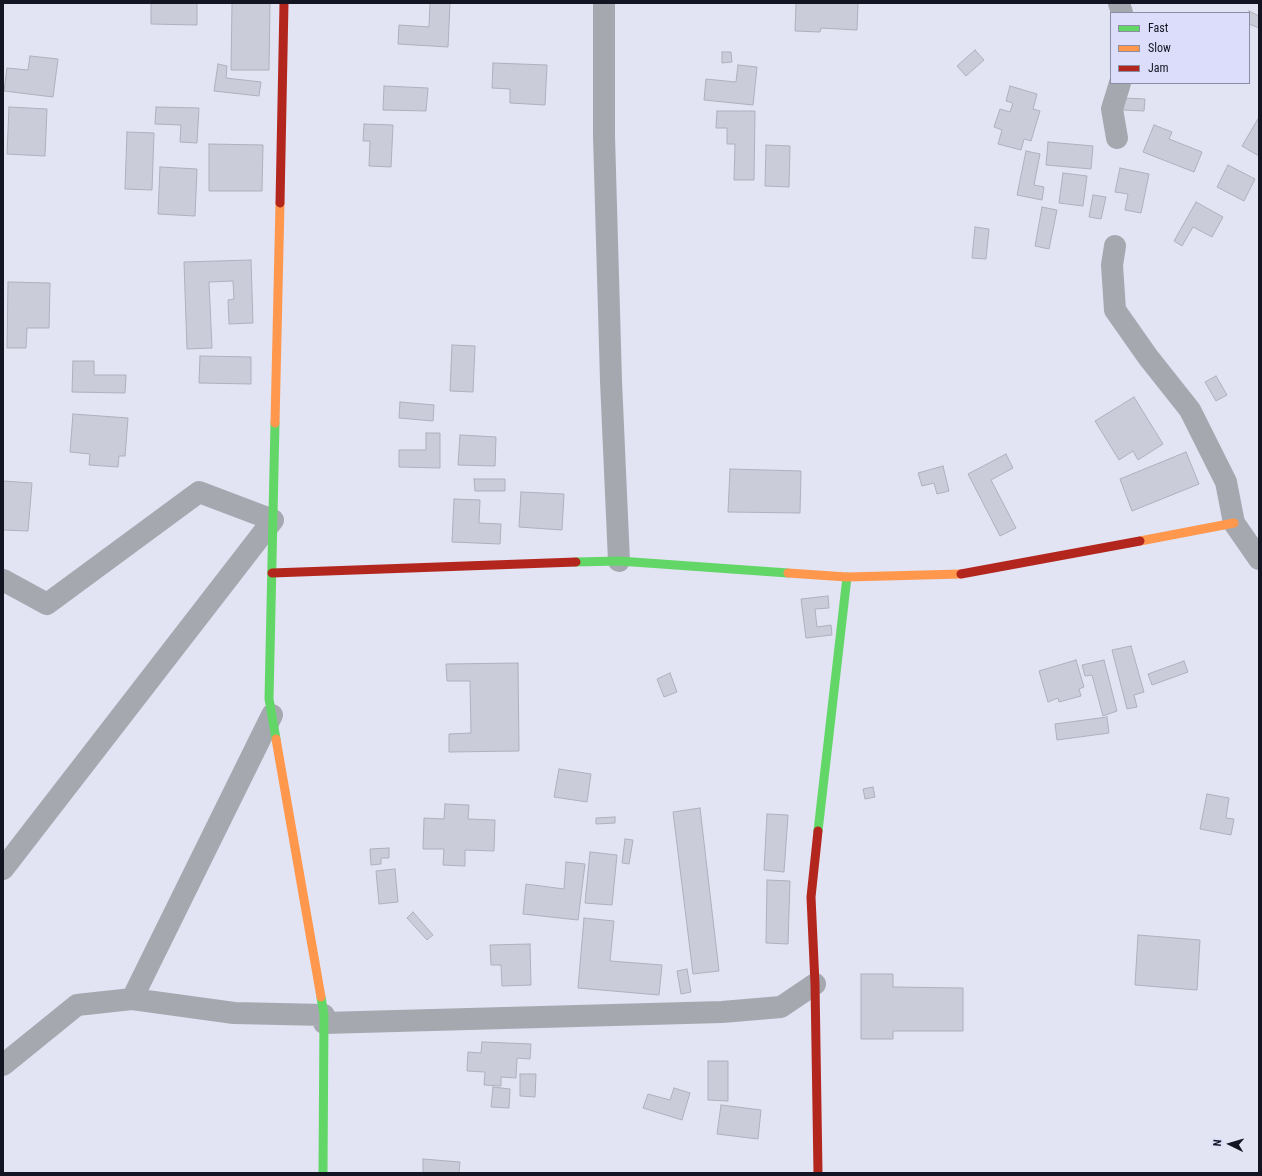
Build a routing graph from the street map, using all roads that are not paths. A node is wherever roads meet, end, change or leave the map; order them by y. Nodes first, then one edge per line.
1 (284, 3) edge
2 (604, 3) edge
3 (1120, 84) edge
4 (1116, 138) dead end
5 (1114, 246) dead end
6 (273, 520) junction
7 (1234, 523) junction
8 (1259, 559) edge
9 (619, 561) junction
10 (272, 573) junction
11 (847, 577) junction
12 (3, 580) edge
13 (272, 715) junction
14 (3, 869) edge
15 (815, 984) junction
16 (132, 999) junction
17 (324, 1019) junction
18 (3, 1065) edge
19 (323, 1173) edge
20 (818, 1173) edge

1 - 6 street
2 - 9 street
3 - 4 street
5 - 7 street
6 - 10 street
6 - 12 street
6 - 14 street
7 - 8 street
7 - 11 street
9 - 10 street
9 - 11 street
10 - 13 street
11 - 15 street
13 - 16 street
13 - 17 street
15 - 17 street
15 - 20 street
16 - 17 street
16 - 18 street
17 - 19 street

